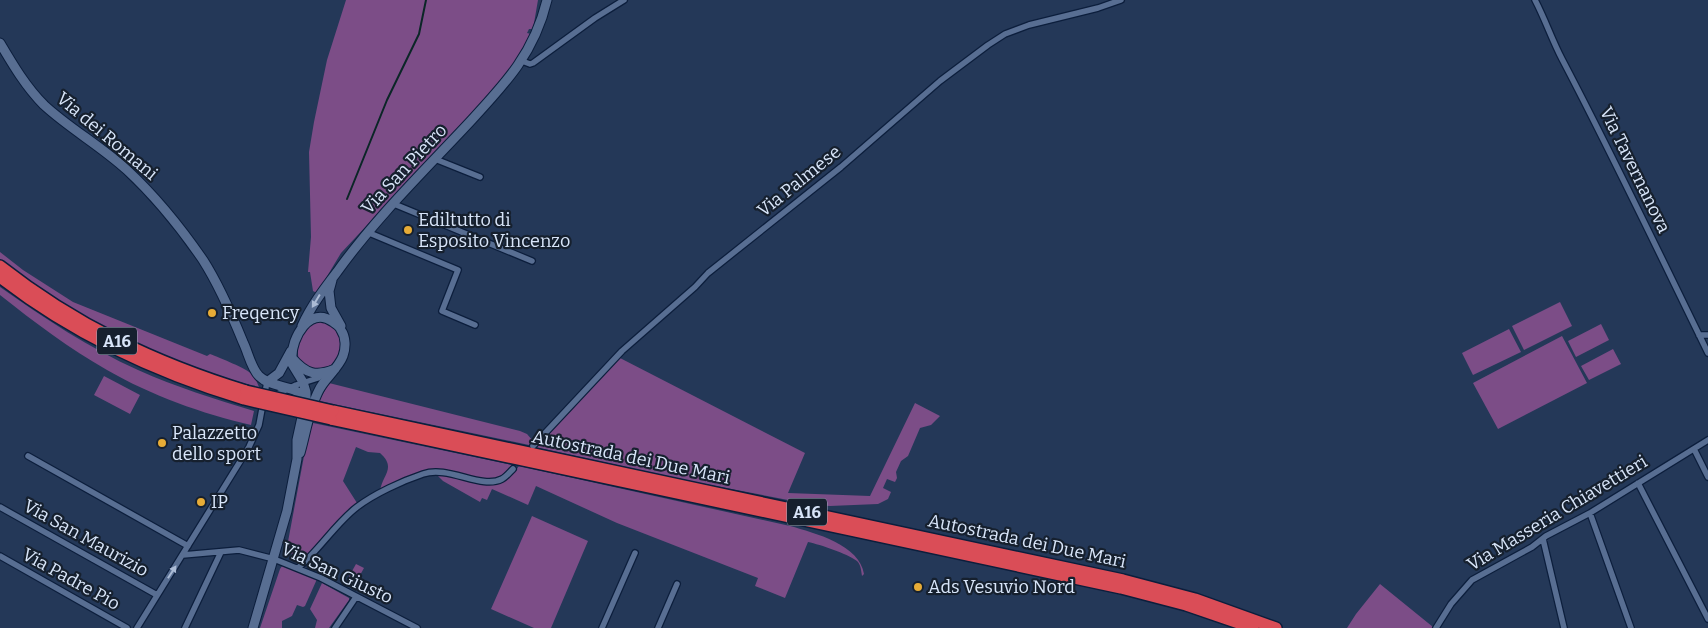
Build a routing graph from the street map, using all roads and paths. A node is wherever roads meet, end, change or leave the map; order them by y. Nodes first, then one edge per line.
1 (547, 0) edge
2 (624, 0) edge
3 (1121, 0) edge
4 (1535, 0) edge
5 (0, 43) edge
6 (522, 61) junction
7 (435, 159) junction
8 (480, 177) dead end
9 (394, 204) junction
10 (367, 232) junction
11 (532, 261) dead end
12 (0, 266) edge
13 (0, 277) edge
14 (333, 277) junction
15 (475, 325) dead end
16 (302, 326) junction
17 (341, 330) junction
18 (1699, 335) junction
19 (1708, 335) edge
20 (1708, 353) edge
21 (292, 355) junction
22 (335, 369) junction
23 (322, 375) junction
24 (267, 382) junction
25 (303, 382) junction
26 (289, 388) junction
27 (306, 399) junction
28 (332, 415) junction
29 (260, 425) junction
30 (1708, 440) edge
31 (533, 446) dead end
32 (1694, 449) junction
33 (28, 456) dead end
34 (297, 459) junction
35 (514, 469) dead end
36 (1708, 477) edge
37 (1638, 483) junction
38 (0, 506) edge
39 (1590, 514) junction
40 (1543, 539) junction
41 (188, 546) junction
42 (221, 552) junction
43 (634, 553) dead end
44 (183, 554) junction
45 (0, 556) edge
46 (274, 559) junction
47 (298, 568) junction
48 (677, 584) dead end
49 (157, 595) junction
50 (356, 597) junction
51 (1708, 620) edge
52 (127, 628) edge
53 (137, 628) edge
54 (185, 628) edge
55 (253, 628) edge
56 (335, 628) edge
57 (417, 628) edge
58 (602, 628) edge
59 (658, 628) edge
60 (1253, 628) edge
61 (1276, 628) edge
62 (1436, 628) edge
63 (1564, 628) edge
64 (1631, 628) edge

1 - 6 main road, Via San Pietro
2 - 6 street
3 - 31 street, Via Palmese
4 - 18 street, Via Tavernanova
5 - 24 main road, Via dei Romani
6 - 7 main road, Via San Pietro
7 - 8 street
7 - 9 main road, Via San Pietro
9 - 10 main road, Via San Pietro
9 - 11 street
10 - 14 main road, Via San Pietro
10 - 15 street
12 - 28 highway, Autostrada dei Due Mari / A16, bridge
13 - 28 highway, Autostrada dei Due Mari / A16, bridge
14 -> 16 main road, Via San Pietro
14 - 17 main road
16 - 17 main road
16 - 21 main road
17 - 22 main road
18 - 19 street
18 - 20 street, Via Tavernanova
21 - 23 main road
21 - 24 main road
21 - 25 main road
22 - 23 main road
22 - 34 main road
23 - 25 street
24 - 26 main road
24 - 29 street
25 - 26 street
25 - 27 main road
26 - 27 main road
26 - 29 street
27 - 34 main road
28 - 60 highway, Autostrada dei Due Mari / A16
28 - 61 highway, Autostrada dei Due Mari / A16
29 - 41 street
30 - 32 street, Via Masseria Chiavettieri
32 - 36 street
32 - 37 street, Via Masseria Chiavettieri
33 - 41 street
34 - 46 main road
35 - 47 street
37 - 39 street, Via Masseria Chiavettieri
37 - 51 street
38 - 49 street, Via San Maurizio
39 - 40 street, Via Masseria Chiavettieri
39 - 64 street
40 - 62 street, Via Masseria Chiavettieri
40 - 63 street
41 - 44 street
42 - 44 street, Via San Giusto
42 - 46 street, Via San Giusto
42 - 54 street
43 - 58 street
49 -> 44 street
45 - 52 street, Via Padre Pio
46 - 47 street, Via San Giusto
46 - 55 main road
47 - 50 street, Via San Giusto
48 - 59 street
49 - 53 street
50 - 56 street
50 - 57 street, Via San Giusto

